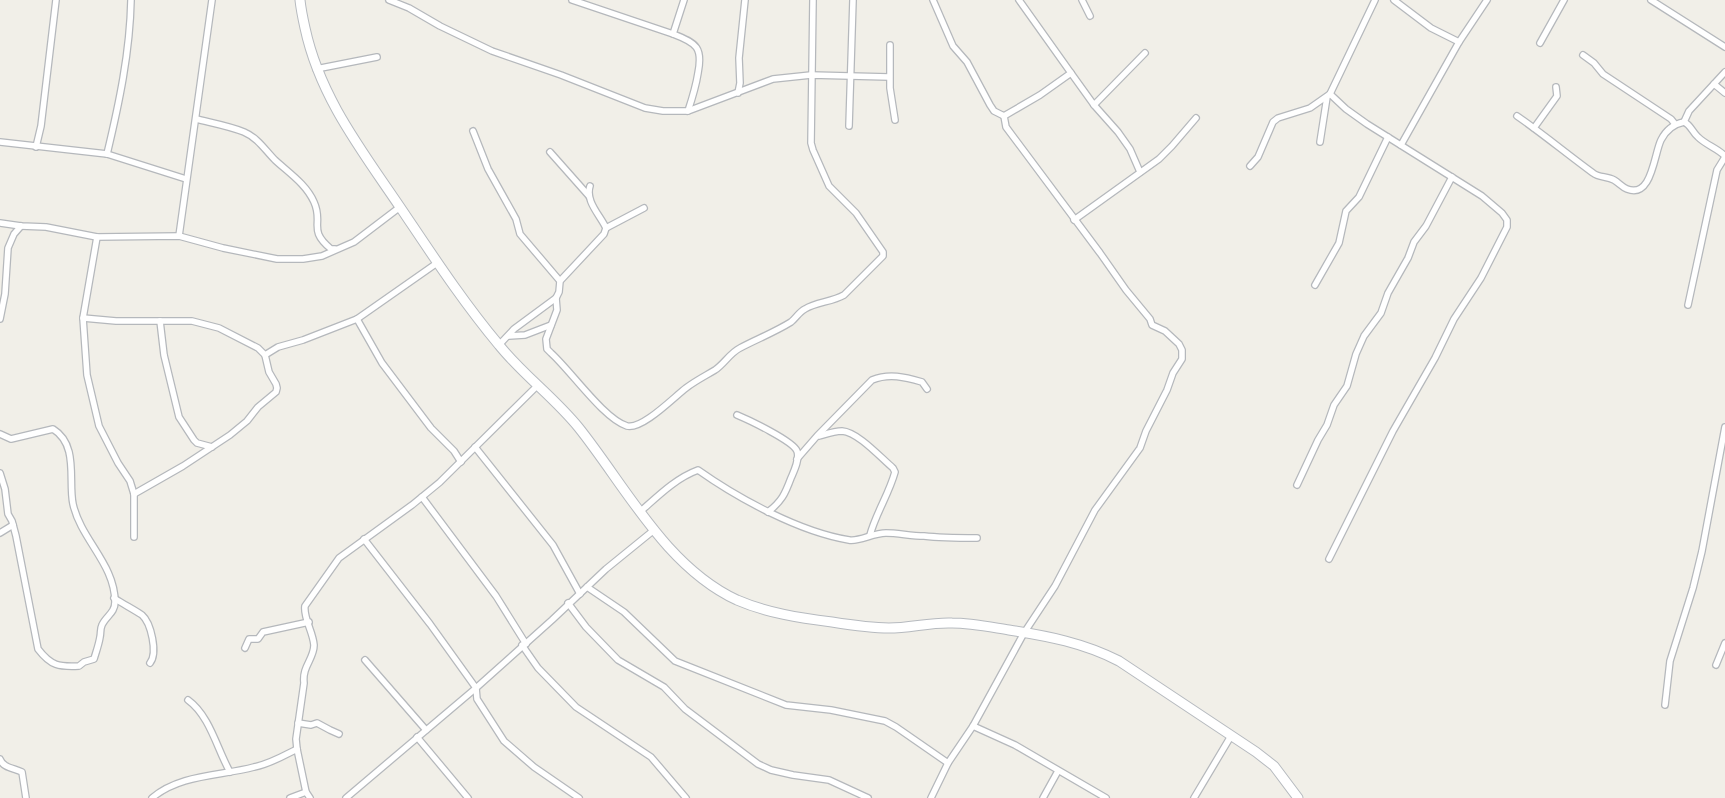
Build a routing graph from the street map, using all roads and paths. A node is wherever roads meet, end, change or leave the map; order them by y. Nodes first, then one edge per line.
1 (56, 0) edge
2 (131, 0) edge
3 (212, 0) edge
4 (300, 0) edge
5 (389, 0) edge
6 (572, 0) edge
7 (684, 0) edge
8 (744, 0) edge
9 (812, 0) edge
10 (853, 0) edge
11 (933, 0) edge
12 (1019, 0) edge
13 (1082, 0) edge
14 (1375, 0) edge
15 (1394, 0) edge
16 (1487, 0) edge
17 (1564, 0) edge
18 (1651, 0) edge
19 (1090, 16) dead end
20 (673, 34) junction
21 (1459, 42) junction
22 (1540, 43) dead end
23 (890, 45) dead end
24 (1725, 47) edge
25 (1145, 54) dead end
26 (1583, 55) dead end
27 (377, 57) dead end
28 (316, 69) junction
29 (1725, 72) edge
30 (1071, 73) junction
31 (812, 75) junction
32 (850, 77) junction
33 (889, 77) junction
34 (1714, 84) junction
35 (1556, 87) dead end
36 (738, 93) junction
37 (1725, 93) edge
38 (1329, 96) junction
39 (1094, 105) junction
40 (688, 111) junction
41 (1004, 116) junction
42 (1517, 116) dead end
43 (1196, 118) dead end
44 (196, 119) junction
45 (895, 120) dead end
46 (1684, 122) junction
47 (1675, 124) junction
48 (849, 126) dead end
49 (1534, 128) junction
50 (473, 131) dead end
51 (1388, 137) junction
52 (0, 142) edge
53 (1320, 142) dead end
54 (1401, 145) junction
55 (36, 147) junction
56 (550, 152) dead end
57 (107, 154) junction
58 (1725, 157) edge
59 (1250, 166) dead end
60 (1140, 172) junction
61 (1452, 177) junction
62 (186, 179) junction
63 (590, 186) dead end
64 (590, 197) junction
65 (400, 207) junction
66 (644, 208) dead end
67 (1074, 220) junction
68 (0, 223) edge
69 (22, 226) junction
70 (606, 228) junction
71 (97, 236) junction
72 (179, 236) junction
73 (340, 249) junction
74 (437, 263) junction
75 (560, 281) junction
76 (1315, 285) dead end
77 (556, 298) junction
78 (1688, 305) dead end
79 (83, 318) junction
80 (357, 318) junction
81 (0, 319) edge
82 (160, 321) junction
83 (551, 325) junction
84 (509, 336) junction
85 (499, 345) junction
86 (265, 355) junction
87 (538, 385) junction
88 (927, 389) dead end
89 (738, 415) dead end
90 (1725, 427) edge
91 (0, 434) edge
92 (817, 436) junction
93 (212, 447) junction
94 (475, 447) junction
95 (797, 459) junction
96 (461, 462) junction
97 (0, 474) edge
98 (1297, 485) dead end
99 (134, 494) junction
100 (422, 498) junction
101 (640, 511) junction
102 (768, 512) junction
103 (13, 525) junction
104 (654, 530) junction
105 (0, 533) edge
106 (870, 535) junction
107 (134, 537) dead end
108 (977, 538) dead end
109 (364, 539) junction
110 (1329, 559) dead end
111 (587, 587) junction
112 (580, 594) junction
113 (114, 598) junction
114 (568, 603) junction
115 (309, 622) junction
116 (1024, 633) junction
117 (1725, 643) edge
118 (524, 644) junction
119 (245, 648) dead end
120 (365, 660) dead end
121 (150, 663) dead end
122 (1716, 665) dead end
123 (476, 688) junction
124 (188, 700) dead end
125 (1665, 705) dead end
126 (298, 723) junction
127 (974, 726) junction
128 (426, 730) junction
129 (339, 734) dead end
130 (1231, 736) junction
131 (417, 737) junction
132 (297, 749) junction
133 (0, 759) edge
134 (948, 763) junction
135 (1058, 771) junction
136 (230, 772) junction
137 (306, 792) junction
138 (26, 798) edge
139 (152, 798) edge
140 (290, 798) edge
141 (310, 798) edge
142 (346, 798) edge
143 (468, 798) edge
144 (578, 798) edge
145 (686, 798) edge
146 (868, 798) edge
147 (931, 798) edge
148 (1043, 798) edge
149 (1106, 798) edge
150 (1194, 798) edge
151 (1298, 798) edge

1 - 55 street
2 - 57 street
3 - 44 street
4 - 28 street
5 - 40 street
6 - 20 street
7 - 20 street
8 - 36 street
9 - 31 street
10 - 32 street
11 - 41 street
12 - 30 street
13 - 19 street
14 - 38 street
15 - 21 street
16 - 21 street
17 - 22 street
18 - 24 street
20 - 40 street
21 - 54 street
23 - 33 street
25 - 39 street
26 - 47 street
27 - 28 street
28 - 65 street
29 - 34 street
30 - 39 street
30 - 41 street
31 - 32 street
31 - 36 street
31 - 83 street
32 - 33 street
32 - 48 street
33 - 45 street
34 - 37 street
34 - 46 street
35 - 49 street
36 - 40 street
38 - 51 street
38 - 53 street
38 - 59 street
39 - 60 street
41 - 67 street
42 - 49 street
43 - 60 street
44 - 62 street
44 - 73 street
46 - 47 street
46 - 58 street
47 - 49 street
50 - 75 street
51 - 54 street
51 - 76 street
52 - 55 street
54 - 61 street
55 - 57 street
56 - 64 street
57 - 62 street
58 - 78 street
60 - 67 street
61 - 98 street
61 - 110 street
62 - 72 street
63 - 64 street
64 - 70 street
65 - 73 street
65 - 74 street
66 - 70 street
67 - 116 street
68 - 69 street
69 - 71 street
69 - 81 street
70 - 75 street
71 - 72 street
71 - 79 street
72 - 73 street
74 - 80 street
74 - 85 street
75 - 77 street
77 - 83 street
77 - 84 street
79 - 82 street
79 - 99 street
80 - 86 street
80 - 96 street
82 - 86 street
82 - 93 street
83 - 84 street
84 - 85 street
85 - 87 street
86 - 93 street
87 - 94 street
87 - 101 street
88 - 92 street
89 - 95 street
90 - 125 street
91 - 113 street
92 - 95 street
92 - 106 street
93 - 99 street
94 - 96 street
94 - 112 street
95 - 102 street
96 - 100 street
97 - 103 street
99 - 107 street
100 - 109 street
100 - 118 street
101 - 102 street
101 - 104 street
102 - 106 street
103 - 105 street
103 - 113 street
104 - 111 street
104 - 116 street
106 - 108 street
109 - 115 street
109 - 123 street
111 - 112 street
111 - 134 street
112 - 114 street
113 - 121 street
114 - 118 street
114 - 146 street
115 - 119 street
115 - 126 street
116 - 127 street
116 - 130 street
117 - 122 street
118 - 123 street
118 - 145 street
120 - 128 street
123 - 128 street
123 - 144 street
124 - 136 street
126 - 129 street
126 - 132 street
127 - 134 street
127 - 135 street
128 - 131 street
130 - 150 street
130 - 151 street
131 - 142 street
131 - 143 street
132 - 136 street
132 - 137 street
133 - 138 street
134 - 147 street
135 - 148 street
135 - 149 street
136 - 139 street
137 - 140 street
137 - 141 street

